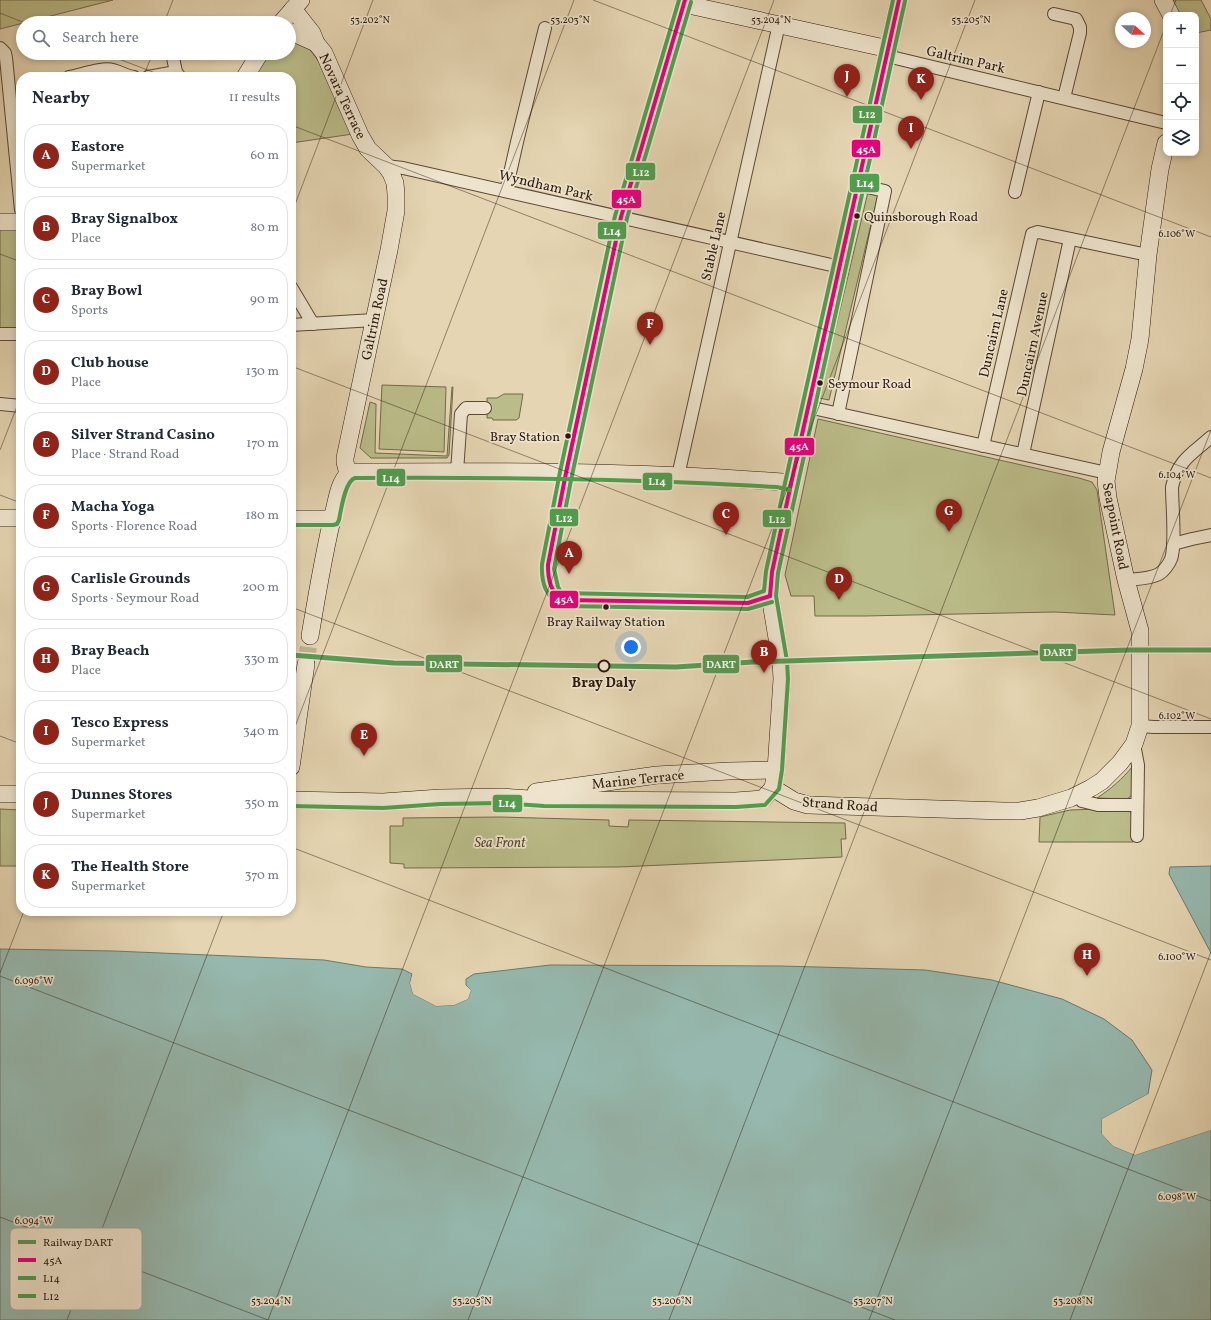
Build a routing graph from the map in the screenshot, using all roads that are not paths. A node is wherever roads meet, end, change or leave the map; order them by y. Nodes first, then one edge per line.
1 (899, 0) edge
2 (1163, 0) edge
3 (684, 2) edge
4 (297, 5) edge
5 (1169, 12) edge
6 (1054, 14) dead end
7 (287, 16) edge
8 (779, 24) junction
9 (545, 28) dead end
10 (296, 34) edge
11 (316, 43) junction
12 (0, 48) edge
13 (888, 53) junction
14 (174, 60) edge
15 (256, 60) edge
16 (92, 72) edge
17 (117, 72) edge
18 (177, 72) edge
19 (248, 72) edge
20 (1039, 92) junction
21 (1064, 98) junction
22 (1163, 122) edge
23 (1163, 156) edge
24 (16, 159) edge
25 (386, 166) junction
26 (858, 185) junction
27 (506, 191) junction
28 (1014, 192) dead end
29 (621, 217) junction
30 (0, 222) edge
31 (16, 222) edge
32 (1070, 239) junction
33 (730, 242) junction
34 (1148, 255) junction
35 (840, 267) junction
36 (296, 296) edge
37 (374, 320) junction
38 (296, 324) edge
39 (313, 324) junction
40 (0, 334) edge
41 (16, 334) edge
42 (0, 404) edge
43 (16, 406) edge
44 (808, 407) junction
45 (485, 408) dead end
46 (838, 414) junction
47 (1211, 437) edge
48 (983, 446) junction
49 (1023, 454) junction
50 (457, 472) junction
51 (566, 473) junction
52 (1106, 473) junction
53 (348, 474) junction
54 (678, 476) junction
55 (790, 484) junction
56 (0, 518) edge
57 (16, 518) edge
58 (296, 519) edge
59 (332, 519) junction
60 (1211, 535) edge
61 (1173, 544) junction
62 (1126, 580) junction
63 (310, 636) tunnel mouth
64 (306, 664) tunnel mouth
65 (296, 703) edge
66 (1140, 726) junction
67 (1211, 727) edge
68 (1134, 744) junction
69 (776, 770) junction
70 (773, 788) junction
71 (593, 792) junction
72 (0, 794) edge
73 (16, 794) edge
74 (1079, 795) junction
75 (296, 800) edge
76 (1060, 801) joint
77 (1137, 805) junction
78 (1137, 836) dead end

1 - 13 street
2 - 5 street
3 - 8 street
3 - 29 street
4 - 7 street
4 - 11 street, Novara Terrace
6 - 21 street
8 - 13 street
8 - 33 street, Stable Lane
9 - 27 street
10 - 11 street, Novara Terrace
11 - 25 street, Novara Terrace
12 - 24 street
13 - 20 street, Galtrim Park
13 - 26 street
14 - 18 street
15 - 19 street
16 - 17 street
20 - 21 street, Galtrim Park
20 - 28 street
21 - 22 street, Galtrim Park
23 - 34 street, Seapoint Road
25 - 27 street, Wyndham Park
25 - 37 street, Galtrim Road
26 - 35 street
26 - 46 street
27 - 29 street, Wyndham Park
29 - 33 street, Wyndham Park
29 - 51 street
30 - 31 street
32 - 34 street
32 - 48 street, Duncairn Lane
32 - 49 street, Duncairn Avenue
33 - 35 street, Wyndham Park
33 - 54 street, Stable Lane
34 - 52 street, Seapoint Road
35 - 44 street
36 - 39 street
37 - 39 street
37 - 53 street, Galtrim Road
38 - 39 street
40 - 41 street
42 - 43 street
44 - 46 street
44 - 55 street
45 - 50 street
46 - 48 street
47 - 61 street
48 - 49 street
49 - 52 street
50 - 51 street
50 - 53 street
51 - 54 street
52 - 62 street, Seapoint Road
53 - 59 street
54 - 55 street
55 - 69 street
56 - 57 street
58 - 59 street
59 - 63 street
60 - 61 street
61 - 62 street
62 - 66 street, Seapoint Road
64 - 65 street
66 - 67 street
66 - 68 street, Seapoint Road
68 - 74 street, Seapoint Road
68 - 77 street
69 - 70 street
69 - 71 street, Marine Terrace
70 - 71 street
70 - 76 street, Strand Road
71 - 75 street
72 - 73 street
74 - 76 street, Seapoint Road
74 - 77 street
77 - 78 street

